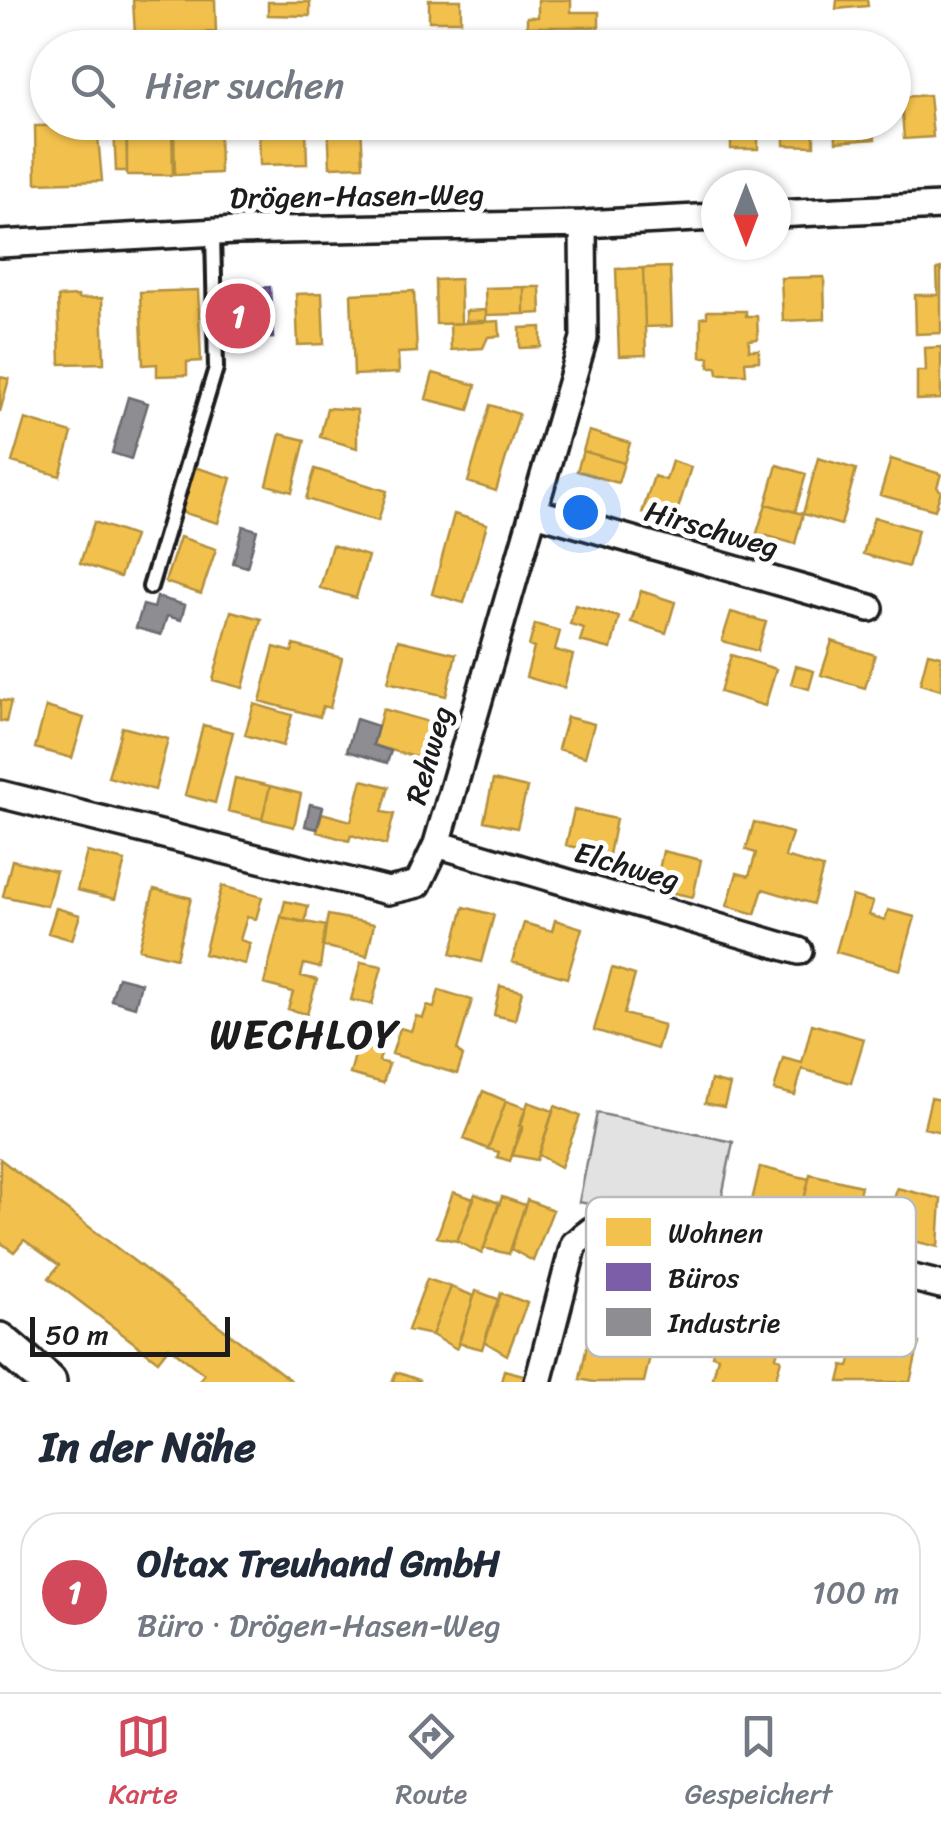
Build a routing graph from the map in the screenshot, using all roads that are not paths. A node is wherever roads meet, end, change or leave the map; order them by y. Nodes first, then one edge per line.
1 (941, 206) edge
2 (791, 213) edge
3 (701, 218) edge
4 (582, 224) junction
5 (213, 233) junction
6 (0, 244) edge
7 (535, 512) junction
8 (150, 587) dead end
9 (870, 608) dead end
10 (0, 794) edge
11 (437, 844) junction
12 (798, 951) dead end
13 (586, 1235) edge
14 (916, 1279) edge
15 (941, 1285) edge
16 (0, 1342) edge
17 (48, 1382) edge
18 (538, 1382) edge

1 - 2 street
3 - 4 street, Drögen-Hasen-Weg
4 - 5 street, Drögen-Hasen-Weg
4 - 7 street, Rehweg
5 - 6 street, Drögen-Hasen-Weg
5 - 8 lane
7 - 9 street, Hirschweg
7 - 11 street, Rehweg
10 - 11 street, Rehweg
11 - 12 street, Elchweg
13 - 18 street
14 - 15 street
16 - 17 street

